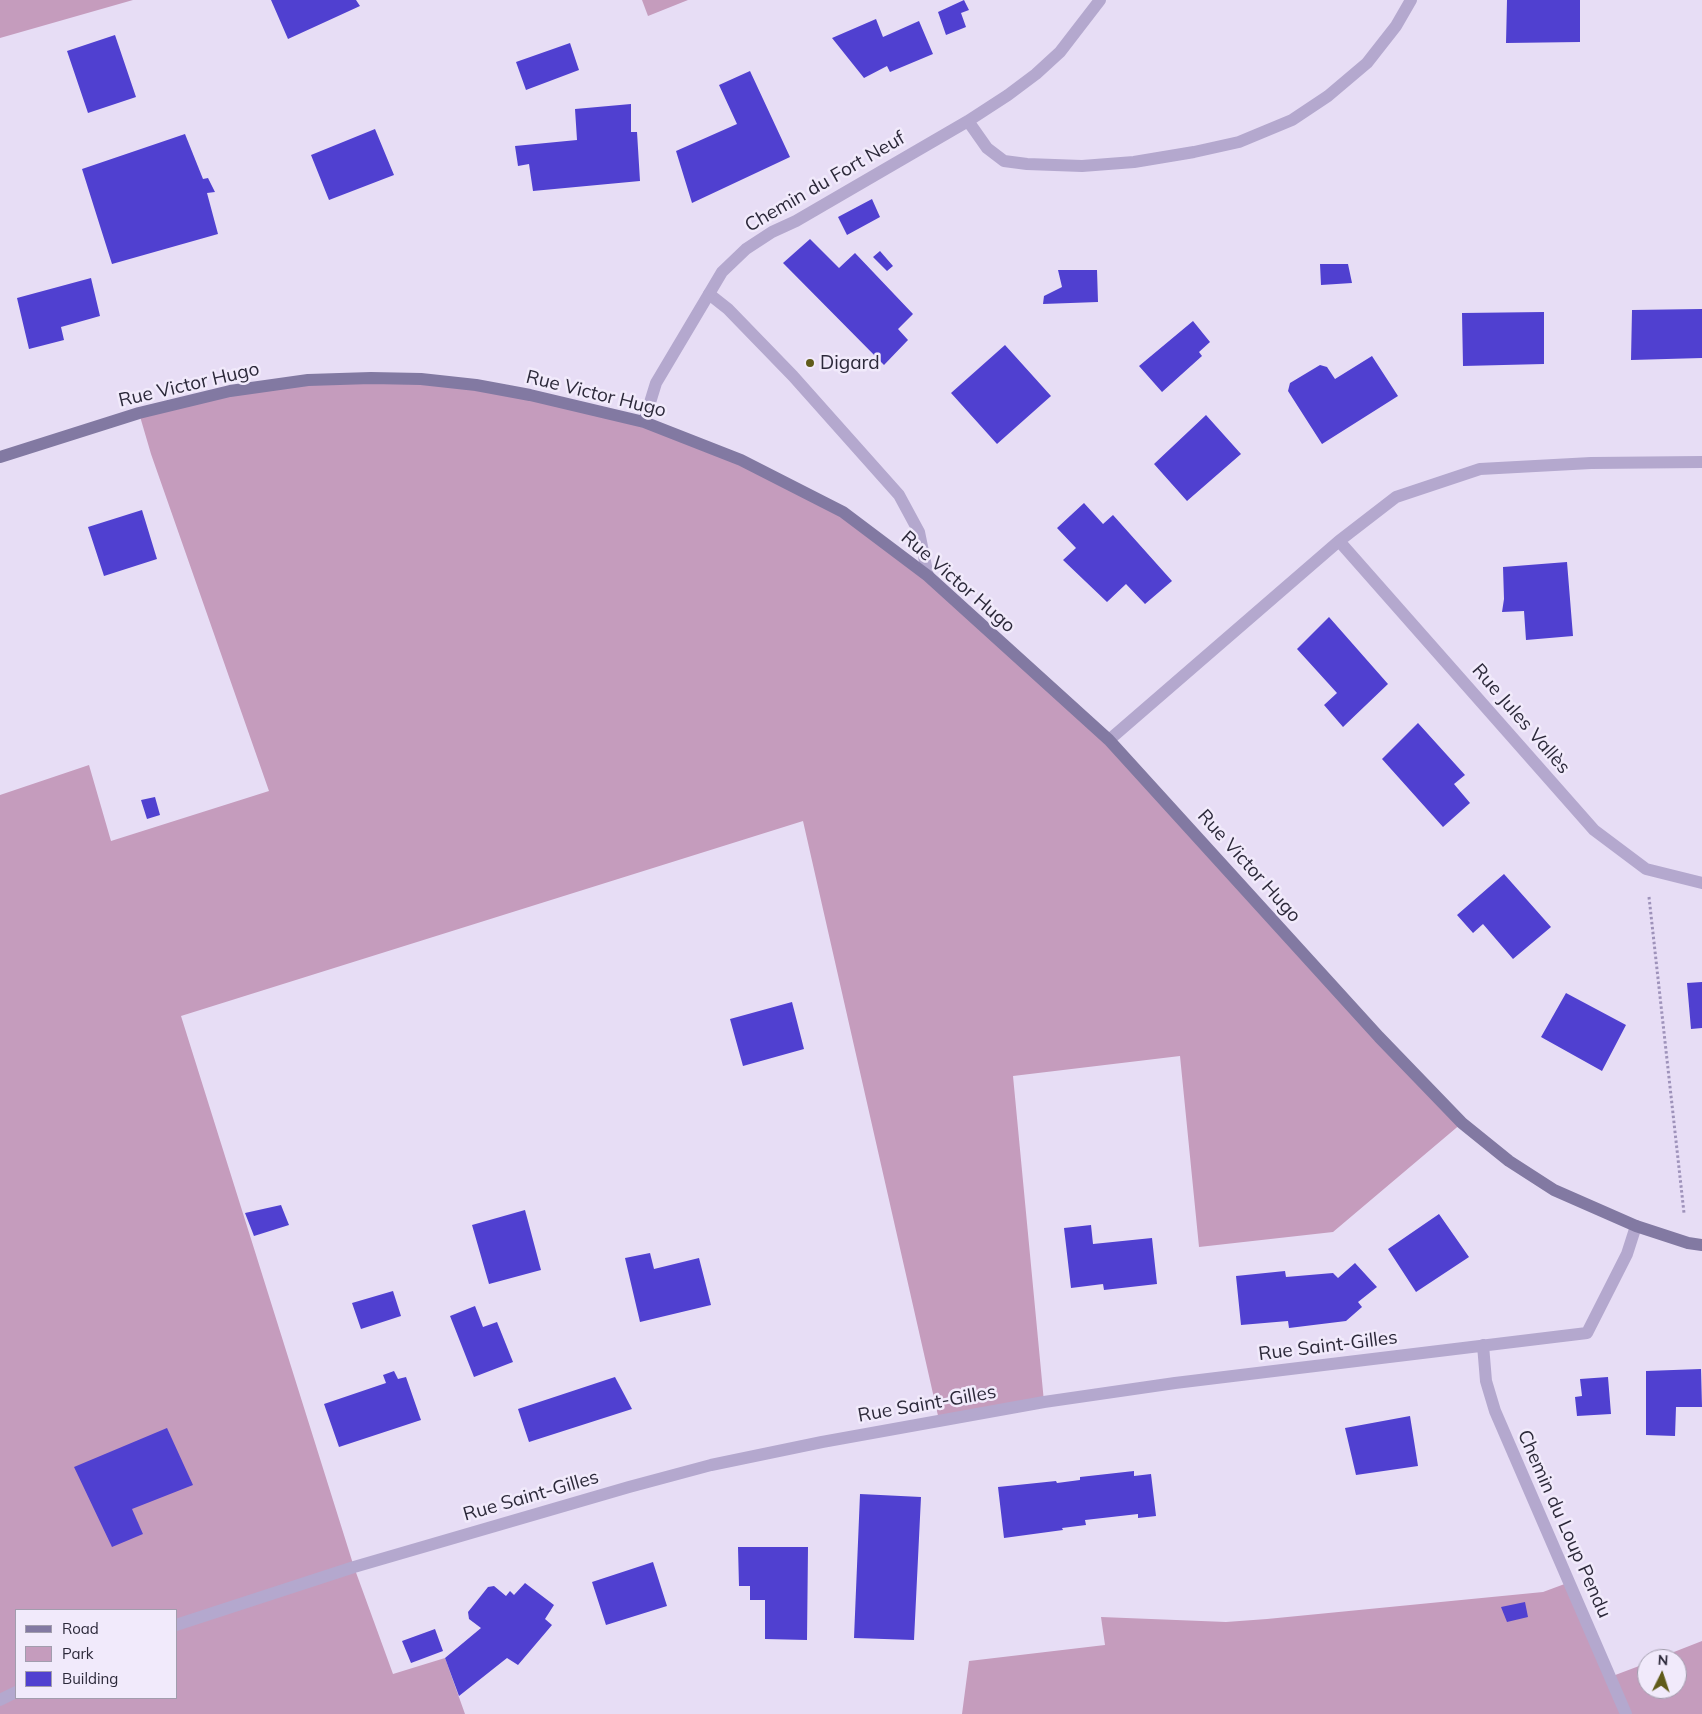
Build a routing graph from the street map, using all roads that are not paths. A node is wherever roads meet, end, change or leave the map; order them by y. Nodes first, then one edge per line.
1 (1100, 0) edge
2 (1411, 0) edge
3 (968, 121) junction
4 (709, 294) junction
5 (644, 422) junction
6 (0, 457) edge
7 (1702, 462) edge
8 (1339, 541) junction
9 (928, 576) junction
10 (1108, 740) junction
11 (1702, 883) edge
12 (1636, 1226) junction
13 (1702, 1245) edge
14 (1484, 1345) junction
15 (178, 1625) edge
16 (15, 1692) edge
17 (0, 1700) edge
18 (1626, 1714) edge

1 - 3 street, Chemin du Fort Neuf
2 - 3 street
3 - 4 street, Chemin du Fort Neuf
4 - 5 street, Chemin du Fort Neuf
4 - 9 street
5 - 6 main road, Rue Victor Hugo
5 - 9 main road, Rue Victor Hugo
7 - 8 street
8 - 10 street
8 - 11 street, Rue Jules Vallès
9 - 10 main road, Rue Victor Hugo
10 - 12 main road, Rue Victor Hugo
12 - 13 main road, Rue Victor Hugo
12 - 14 street, Rue Saint-Gilles
14 - 15 street, Rue Saint-Gilles
14 - 18 street, Chemin du Loup Pendu
16 - 17 street

